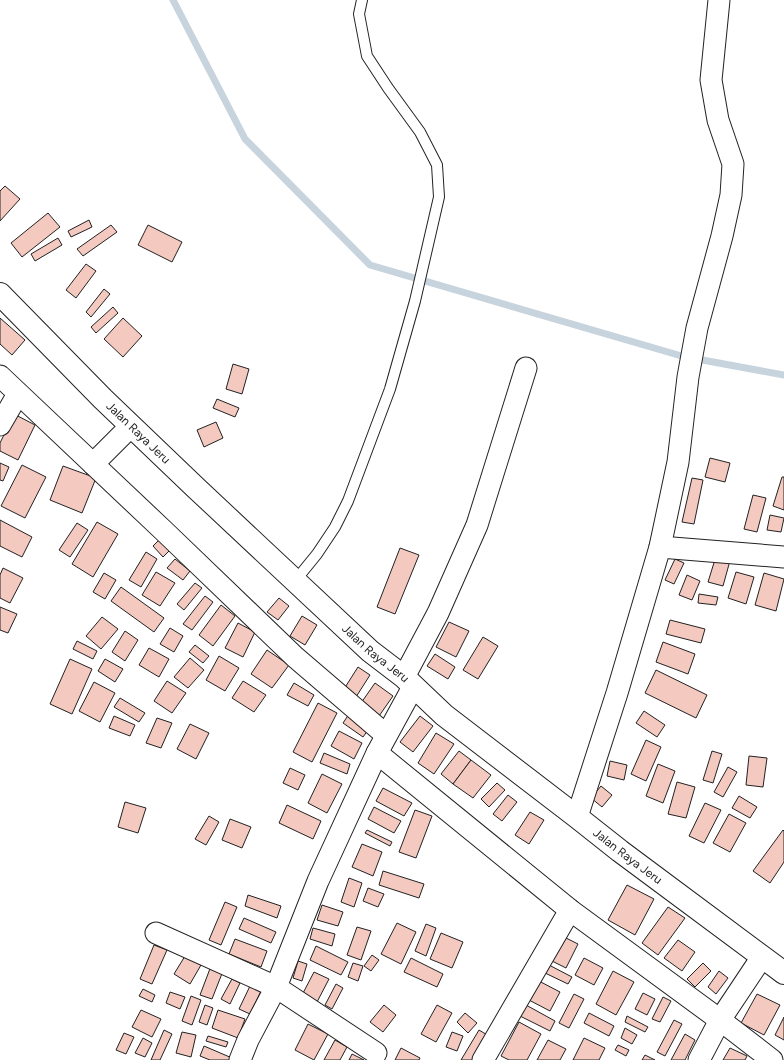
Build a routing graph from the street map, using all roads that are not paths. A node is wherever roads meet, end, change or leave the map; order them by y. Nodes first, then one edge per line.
1 (362, 0) edge
2 (719, 0) edge
3 (0, 294) edge
4 (526, 368) dead end
5 (0, 376) edge
6 (18, 394) junction
7 (0, 425) edge
8 (131, 426) junction
9 (93, 464) junction
10 (660, 547) junction
11 (784, 557) edge
12 (295, 581) junction
13 (408, 682) junction
14 (382, 744) junction
15 (577, 817) junction
16 (570, 910) junction
17 (156, 933) dead end
18 (762, 957) junction
19 (784, 973) edge
20 (276, 987) junction
21 (720, 1020) junction
22 (376, 1053) dead end
23 (240, 1060) edge
24 (484, 1060) edge
25 (699, 1060) edge
26 (772, 1060) edge

1 - 12 lane
2 - 10 street
3 - 8 main road, Jalan Raya Jeru
4 - 13 street
5 - 6 street
6 - 7 street
6 - 9 street
8 - 9 street
8 - 12 main road, Jalan Raya Jeru
9 - 14 street
10 - 11 street
10 - 15 street
12 - 13 main road, Jalan Raya Jeru
13 - 14 street
13 - 15 main road, Jalan Raya Jeru
14 - 16 street
14 - 20 street
15 - 18 main road, Jalan Raya Jeru
16 - 21 street
16 - 24 street
17 - 20 street
18 - 19 main road, Jalan Raya Jeru
18 - 21 street
20 - 22 street
20 - 23 street
21 - 25 street
21 - 26 street

